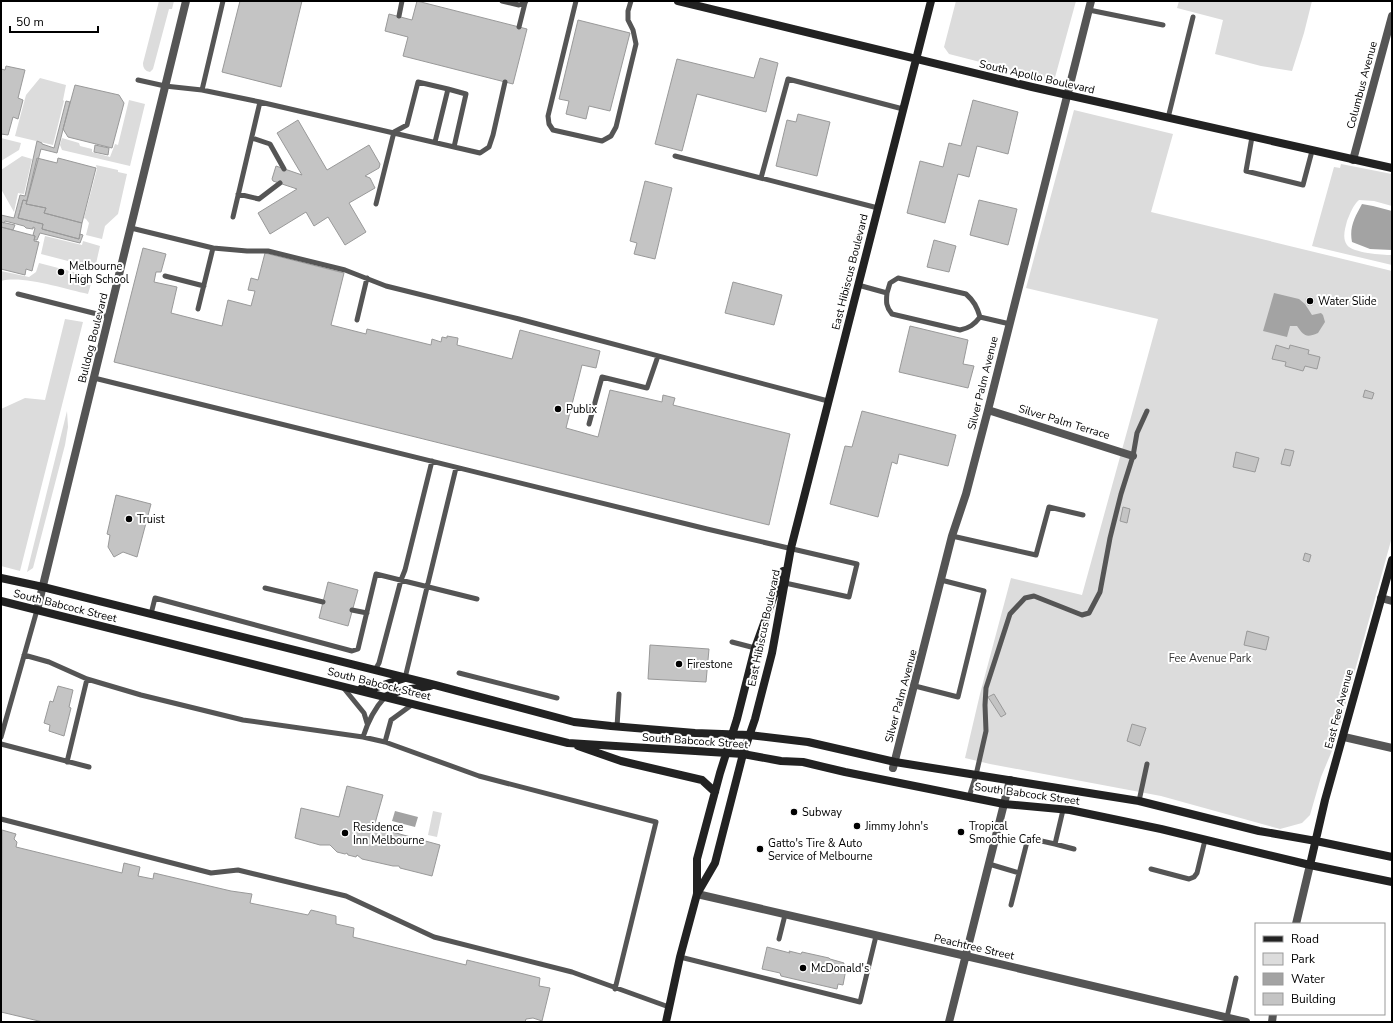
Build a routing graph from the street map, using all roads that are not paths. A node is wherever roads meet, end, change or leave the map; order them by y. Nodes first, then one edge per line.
1 (186, 1) edge
2 (223, 1) edge
3 (402, 1) edge
4 (502, 1) edge
5 (576, 1) edge
6 (631, 1) edge
7 (678, 1) edge
8 (931, 1) edge
9 (1091, 1) edge
10 (525, 2) edge
11 (1089, 10) junction
12 (399, 16) dead end
13 (1392, 16) edge
14 (1193, 17) dead end
15 (1164, 25) dead end
16 (519, 27) dead end
17 (916, 60) junction
18 (138, 80) dead end
19 (505, 82) dead end
20 (165, 86) junction
21 (448, 89) junction
22 (202, 90) junction
23 (1067, 96) junction
24 (260, 102) junction
25 (903, 109) junction
26 (1168, 118) junction
27 (394, 132) junction
28 (1252, 137) junction
29 (252, 138) junction
30 (435, 142) junction
31 (454, 147) junction
32 (1312, 151) junction
33 (675, 156) dead end
34 (1353, 160) junction
35 (1392, 168) edge
36 (284, 169) dead end
37 (761, 178) junction
38 (280, 183) dead end
39 (238, 194) junction
40 (376, 204) dead end
41 (878, 208) junction
42 (233, 217) dead end
43 (131, 228) junction
44 (213, 248) junction
45 (165, 276) dead end
46 (367, 278) junction
47 (858, 285) junction
48 (204, 286) junction
49 (887, 293) junction
50 (18, 294) dead end
51 (198, 309) dead end
52 (109, 317) junction
53 (980, 317) junction
54 (357, 320) dead end
55 (1010, 324) junction
56 (658, 356) junction
57 (94, 378) junction
58 (828, 401) junction
59 (988, 410) junction
60 (1147, 411) dead end
61 (589, 424) dead end
62 (1133, 456) junction
63 (432, 461) junction
64 (456, 468) junction
65 (1083, 515) dead end
66 (952, 536) junction
67 (791, 548) junction
68 (1392, 560) edge
69 (1, 578) edge
70 (401, 580) junction
71 (941, 580) junction
72 (785, 583) junction
73 (43, 587) junction
74 (428, 587) junction
75 (265, 588) dead end
76 (1381, 598) junction
77 (477, 599) dead end
78 (1, 601) edge
79 (1392, 601) edge
80 (323, 602) dead end
81 (37, 610) junction
82 (352, 610) dead end
83 (367, 613) junction
84 (151, 614) junction
85 (732, 642) dead end
86 (755, 648) junction
87 (24, 655) junction
88 (376, 670) junction
89 (459, 673) dead end
90 (405, 678) junction
91 (87, 679) junction
92 (435, 685) junction
93 (342, 686) junction
94 (915, 686) junction
95 (619, 694) dead end
96 (385, 697) junction
97 (557, 698) dead end
98 (413, 704) junction
99 (367, 723) junction
100 (617, 727) junction
101 (732, 735) junction
102 (749, 735) junction
103 (1, 737) edge
104 (363, 737) junction
105 (1344, 737) junction
106 (385, 742) junction
107 (568, 743) junction
108 (1, 744) edge
109 (1392, 748) edge
110 (726, 754) junction
111 (743, 754) junction
112 (67, 762) junction
113 (1147, 764) dead end
114 (894, 765) junction
115 (89, 767) dead end
116 (976, 775) junction
117 (1010, 780) junction
118 (715, 792) junction
119 (969, 797) junction
120 (1139, 801) junction
121 (1004, 804) junction
122 (1063, 810) junction
123 (1, 820) edge
124 (1205, 840) junction
125 (1316, 840) junction
126 (1055, 844) junction
127 (1074, 849) dead end
128 (1392, 857) edge
129 (989, 864) junction
130 (1310, 865) junction
131 (1151, 869) dead end
132 (1019, 872) junction
133 (1392, 882) edge
134 (697, 894) junction
135 (1011, 905) dead end
136 (785, 915) junction
137 (1296, 923) edge
138 (876, 936) junction
139 (779, 939) dead end
140 (966, 956) junction
141 (680, 957) junction
142 (1236, 978) dead end
143 (615, 989) junction
144 (669, 1007) junction
145 (1227, 1018) junction
146 (666, 1022) edge
147 (949, 1022) edge
148 (1246, 1022) edge

1 - 20 street, Bulldog Boulevard
2 - 22 lane
3 - 12 lane
4 - 10 lane
5 - 6 lane
7 - 17 main road, South Apollo Boulevard
8 - 17 main road, East Hibiscus Boulevard
9 - 11 street, Silver Palm Avenue
10 - 16 lane
11 - 15 lane
11 - 23 street, Silver Palm Avenue
13 - 34 street, Columbus Avenue
14 - 26 lane
17 - 23 main road, South Apollo Boulevard
17 - 25 main road, East Hibiscus Boulevard
18 - 20 lane
19 - 31 lane
20 - 22 lane
20 - 43 street, Bulldog Boulevard
21 - 27 lane
21 - 30 lane
21 - 31 lane
22 - 24 lane
23 - 26 main road, South Apollo Boulevard
23 - 55 street, Silver Palm Avenue
24 - 27 lane
24 - 29 lane
25 - 37 lane
25 - 41 main road, East Hibiscus Boulevard
26 - 28 main road, South Apollo Boulevard
27 - 30 lane
27 - 40 lane
28 - 32 main road, South Apollo Boulevard
28 - 32 lane
29 - 36 lane
29 - 39 lane
30 - 31 lane
32 - 34 main road, South Apollo Boulevard
33 - 37 lane
34 - 35 main road, South Apollo Boulevard
37 - 41 lane
38 - 39 lane
39 - 42 lane
41 - 47 main road, East Hibiscus Boulevard
43 - 44 lane
43 - 52 street, Bulldog Boulevard
44 - 46 lane
44 - 48 lane
45 - 48 lane
46 - 54 lane
46 - 56 lane
47 - 49 lane
47 - 58 main road, East Hibiscus Boulevard
48 - 51 lane
49 - 53 lane
49 - 53 lane
50 - 52 lane
52 - 57 street, Bulldog Boulevard
53 - 55 lane
55 - 59 street, Silver Palm Avenue
56 - 58 lane
56 - 61 lane
57 - 63 lane
57 - 73 street, Bulldog Boulevard
58 - 67 main road, East Hibiscus Boulevard
59 - 62 street, Silver Palm Terrace
59 - 66 street, Silver Palm Avenue
60 - 62 lane
62 - 116 lane
63 - 64 lane
63 - 70 lane
64 - 67 lane
64 - 74 lane
65 - 66 lane
66 - 71 street, Silver Palm Avenue
67 - 72 main road, East Hibiscus Boulevard
67 - 72 lane
67 - 86 main road, East Hibiscus Boulevard
68 - 76 main road, East Fee Avenue
69 - 73 main road, South Babcock Street
70 - 74 lane
70 - 83 lane
70 - 88 lane
71 - 94 street, Silver Palm Avenue
71 - 94 lane
72 - 102 main road, East Hibiscus Boulevard
73 - 81 street, Bulldog Boulevard
73 - 84 main road, South Babcock Street
74 - 77 lane
74 - 90 lane
75 - 80 lane
76 - 79 street
76 - 105 main road, East Fee Avenue
78 - 81 main road, South Babcock Street
81 - 87 lane
81 - 93 main road, South Babcock Street
82 - 83 lane
83 - 84 lane
84 - 88 main road, South Babcock Street
85 - 86 lane
86 - 101 main road, East Hibiscus Boulevard
87 - 91 lane
87 - 103 lane
88 - 90 main road, South Babcock Street
89 - 97 lane
90 - 92 main road, South Babcock Street
90 - 93 main road
91 - 104 lane
91 - 112 lane
92 - 96 main road
92 - 100 main road, South Babcock Street
93 - 96 main road, South Babcock Street
93 - 99 lane
94 - 114 street, Silver Palm Avenue
95 - 100 lane
96 - 98 main road, South Babcock Street
96 - 99 lane
98 - 106 lane
98 - 107 main road, South Babcock Street
99 - 104 lane
100 - 101 main road, South Babcock Street
101 - 102 main road, South Babcock Street
101 - 110 main road, East Hibiscus Boulevard
102 - 111 main road, East Hibiscus Boulevard
102 - 114 main road, South Babcock Street
104 - 106 lane
105 - 109 street
105 - 125 main road, East Fee Avenue
106 - 143 lane
107 - 110 main road, South Babcock Street
107 - 118 main road
108 - 112 lane
110 - 111 main road, South Babcock Street
110 - 118 main road, East Hibiscus Boulevard
111 - 119 main road, South Babcock Street
111 - 134 main road, East Hibiscus Boulevard
112 - 115 lane
113 - 120 lane
114 - 116 main road, South Babcock Street
116 - 117 main road, South Babcock Street
116 - 119 lane
117 - 120 main road, South Babcock Street
117 - 121 street
118 - 134 main road, East Hibiscus Boulevard
119 - 121 main road, South Babcock Street
120 - 125 main road, South Babcock Street
121 - 122 main road, South Babcock Street
121 - 129 street
122 - 124 main road, South Babcock Street
122 - 126 lane
123 - 143 lane
124 - 130 main road, South Babcock Street
124 - 131 lane
125 - 128 main road, South Babcock Street
125 - 130 main road, East Fee Avenue
126 - 127 lane
126 - 132 lane
129 - 132 lane
129 - 140 street
130 - 133 main road, South Babcock Street
130 - 137 street
132 - 135 lane
134 - 136 street, Peachtree Street
134 - 141 main road
136 - 138 street, Peachtree Street
136 - 139 lane
138 - 140 street, Peachtree Street
138 - 141 lane
140 - 145 street, Peachtree Street
140 - 147 street
141 - 144 main road
142 - 145 lane
143 - 144 lane
144 - 146 main road
145 - 148 street, Peachtree Street

